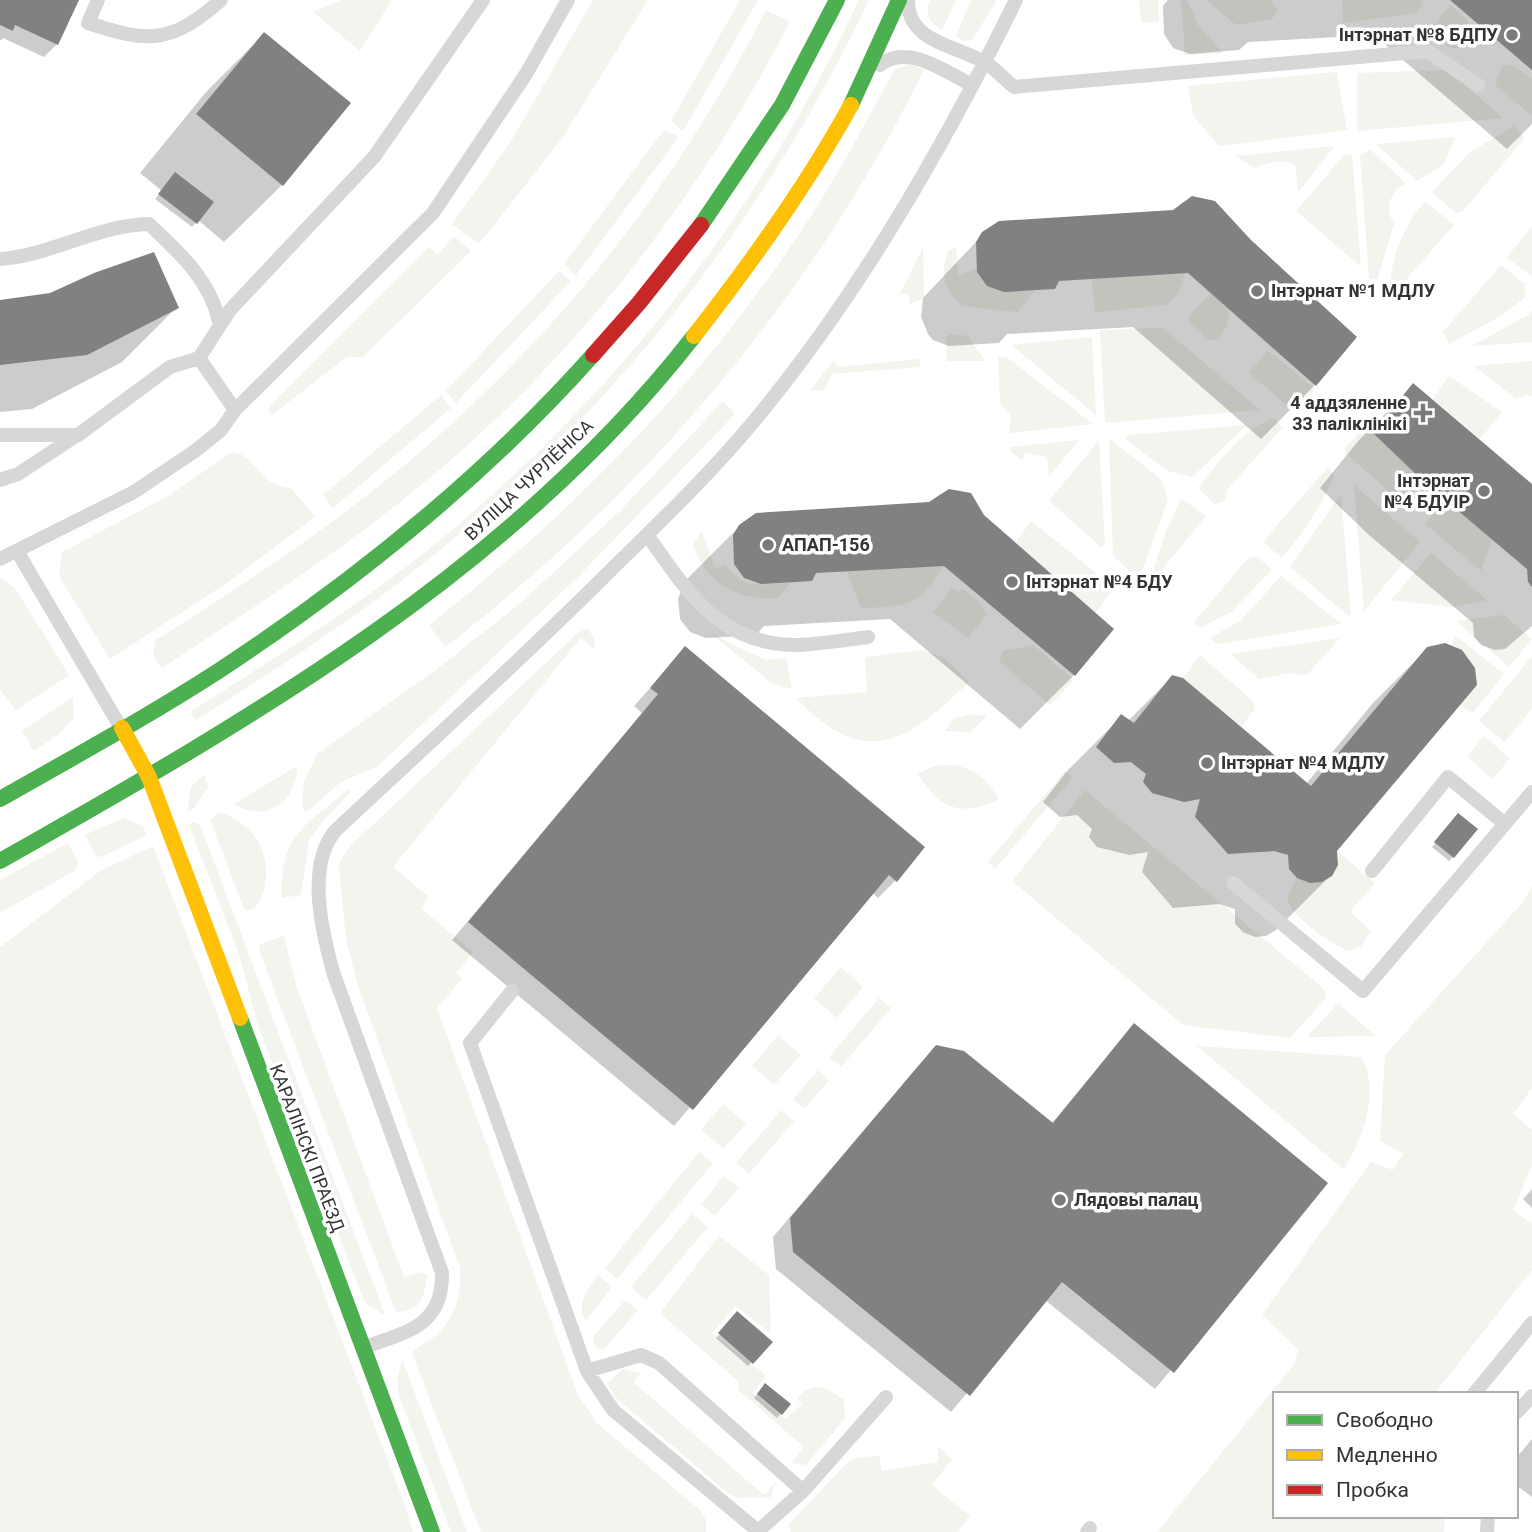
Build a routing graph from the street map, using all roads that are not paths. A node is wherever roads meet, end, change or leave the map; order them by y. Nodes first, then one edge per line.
1 (98, 0) edge
2 (221, 0) edge
3 (483, 0) edge
4 (568, 0) edge
5 (837, 0) edge
6 (899, 0) edge
7 (908, 0) edge
8 (1016, 0) edge
9 (985, 63) junction
10 (864, 80) junction
11 (972, 85) junction
12 (1478, 85) dead end
13 (0, 259) edge
14 (219, 323) junction
15 (199, 358) junction
16 (235, 410) junction
17 (0, 435) edge
18 (78, 435) junction
19 (0, 480) edge
20 (648, 536) junction
21 (17, 551) junction
22 (0, 559) edge
23 (867, 637) dead end
24 (122, 728) junction
25 (149, 777) junction
26 (1532, 792) edge
27 (0, 799) edge
28 (1504, 823) junction
29 (0, 861) edge
30 (1372, 871) dead end
31 (1233, 883) dead end
32 (512, 991) dead end
33 (1532, 1323) edge
34 (363, 1348) junction
35 (587, 1371) junction
36 (1476, 1392) edge
37 (1532, 1395) edge
38 (886, 1397) dead end
39 (1518, 1411) edge
40 (803, 1491) junction
41 (757, 1531) edge
42 (432, 1532) edge

1 - 2 lane
3 - 14 lane
4 - 16 lane
5 - 24 main road
6 - 10 main road, ВУЛІЦА ЧУРЛЁНІСА
7 - 9 lane
8 - 9 lane
9 - 11 lane
9 - 12 lane
10 - 11 lane
10 - 25 main road, ВУЛІЦА ЧУРЛЁНІСА
11 - 20 lane
13 - 14 lane
14 - 15 lane
15 - 16 lane
15 - 18 lane
16 - 21 lane
17 - 18 lane
18 - 19 lane
20 - 23 lane
20 - 34 lane
21 - 22 lane
21 - 24 lane
24 - 25 main road, КАРАЛІНСКІ ПРАЕЗД
24 - 27 main road
25 - 29 main road, ВУЛІЦА ЧУРЛЁНІСА
25 - 34 main road, КАРАЛІНСКІ ПРАЕЗД
26 - 28 lane
28 - 30 lane
28 - 31 lane
32 - 35 lane
33 - 36 lane
34 - 42 main road, КАРАЛІНСКІ ПРАЕЗД
35 - 40 lane
35 - 41 lane
37 - 39 lane
38 - 40 lane
40 - 41 lane

